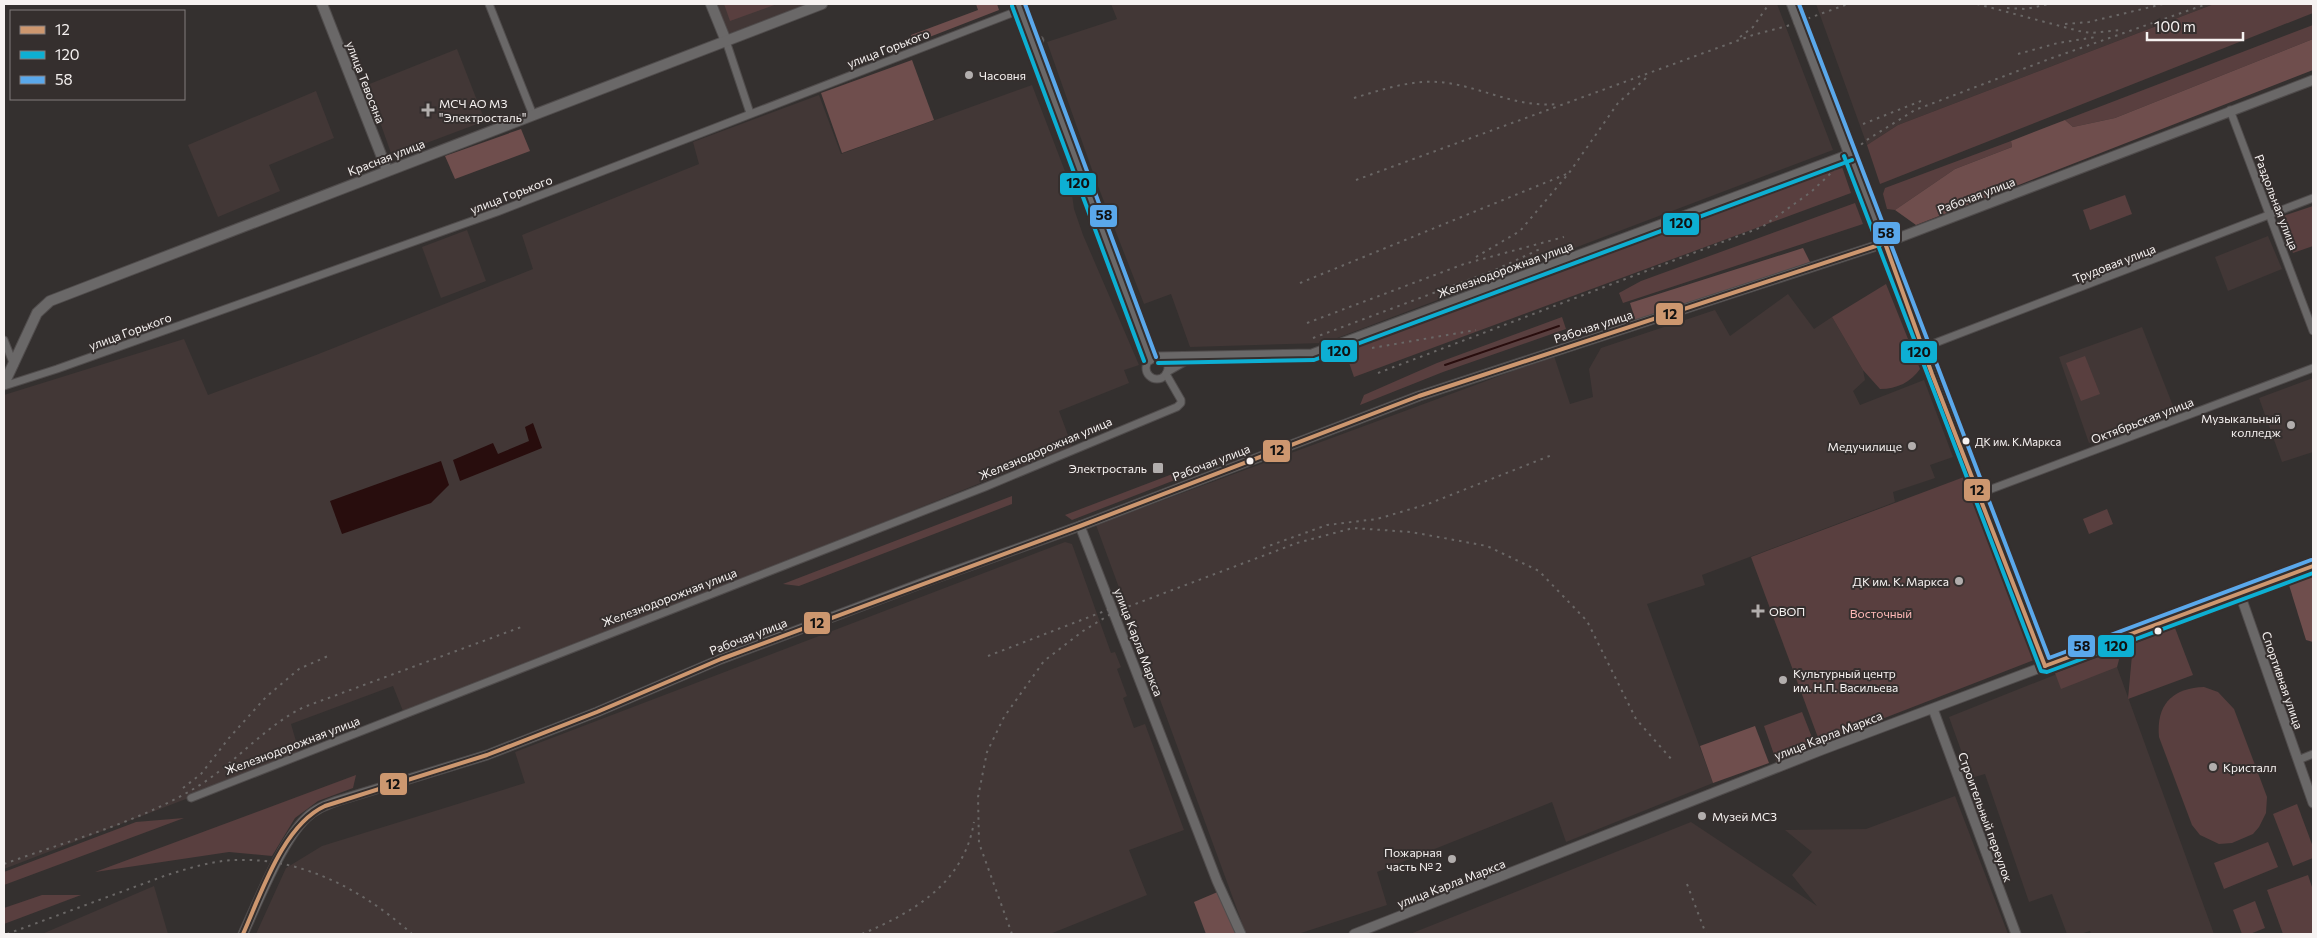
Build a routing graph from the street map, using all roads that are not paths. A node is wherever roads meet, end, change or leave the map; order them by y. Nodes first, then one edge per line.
1 (322, 4) edge
2 (489, 4) edge
3 (712, 4) edge
4 (822, 4) edge
5 (1792, 4) edge
6 (1019, 7) edge
7 (726, 41) junction
8 (2313, 80) edge
9 (2230, 110) junction
10 (750, 113) junction
11 (533, 115) junction
12 (1850, 154) junction
13 (387, 170) junction
14 (2313, 198) edge
15 (2270, 214) junction
16 (1884, 244) junction
17 (2313, 331) edge
18 (4, 340) edge
19 (1922, 348) junction
20 (1199, 354) junction
21 (1154, 358) junction
22 (14, 365) junction
23 (2313, 368) edge
24 (1166, 373) junction
25 (4, 385) edge
26 (1978, 494) junction
27 (1080, 526) junction
28 (2313, 566) edge
29 (2240, 594) junction
30 (2045, 666) junction
31 (1933, 709) junction
32 (2313, 754) edge
33 (2298, 760) junction
34 (190, 798) dead end
35 (2313, 803) edge
36 (243, 934) edge
37 (1241, 934) edge
38 (1354, 934) edge
39 (2016, 934) edge

1 - 13 main road, улица Тевосяна
2 - 11 street
3 - 7 main road
4 - 7 main road, Красная улица
5 - 12 main road
6 - 10 street, улица Горького
6 - 21 main road
7 - 10 street
7 - 11 main road, Красная улица
8 - 9 street, Рабочая улица
9 - 15 street, Раздольная улица
9 - 16 street, Рабочая улица
10 - 25 street, улица Горького
11 - 13 main road, Красная улица
12 - 16 main road
12 - 20 street, Железнодорожная улица
13 - 22 main road, Красная улица
14 - 15 street, Трудовая улица
15 - 17 street, Раздольная улица
15 - 19 street, Трудовая улица
16 - 19 main road
16 - 27 street, Рабочая улица
18 - 22 street
19 - 26 main road
20 - 21 street, Железнодорожная улица
20 - 24 street
21 - 24 street
21 - 24 street
22 - 25 main road, Красная улица
23 - 26 street, Октябрьская улица
24 - 34 street, Железнодорожная улица
26 - 30 main road
27 - 36 street, Рабочая улица
27 - 37 street, улица Карла Маркса
28 - 29 main road, улица Карла Маркса
29 - 30 main road, улица Карла Маркса
29 - 33 street, Спортивная улица
30 - 31 street, улица Карла Маркса
31 - 38 street, улица Карла Маркса
31 - 39 street, Строительный переулок
32 - 33 street
33 - 35 street, Спортивная улица

